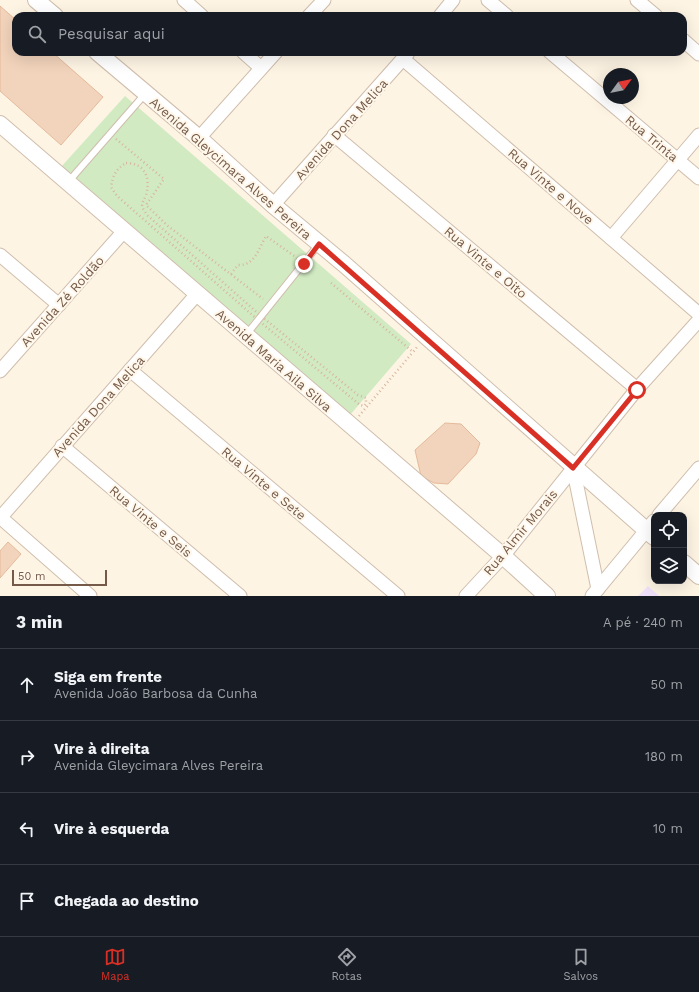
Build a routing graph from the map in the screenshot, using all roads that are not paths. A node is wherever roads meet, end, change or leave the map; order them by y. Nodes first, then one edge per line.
1 (36, 0) edge
2 (184, 0) edge
3 (324, 0) edge
4 (453, 0) edge
5 (488, 0) edge
6 (638, 0) edge
7 (50, 12) edge
8 (198, 12) edge
9 (313, 12) edge
10 (443, 12) edge
11 (502, 12) edge
12 (652, 12) edge
13 (687, 44) edge
14 (699, 54) edge
15 (102, 56) edge
16 (248, 56) edge
17 (272, 56) edge
18 (405, 56) edge
19 (407, 56) edge
20 (555, 56) edge
21 (261, 68) junction
22 (145, 94) junction
23 (0, 124) edge
24 (334, 135) junction
25 (699, 136) edge
26 (199, 138) junction
27 (678, 160) junction
28 (699, 178) edge
29 (67, 183) junction
30 (273, 205) junction
31 (124, 231) junction
32 (611, 238) junction
33 (319, 244) junction
34 (0, 255) edge
35 (197, 294) junction
36 (59, 305) junction
37 (699, 314) edge
38 (699, 320) edge
39 (246, 335) junction
40 (130, 370) junction
41 (0, 371) edge
42 (637, 390) junction
43 (62, 446) junction
44 (573, 468) junction
45 (699, 468) edge
46 (662, 512) edge
47 (0, 517) edge
48 (651, 529) edge
49 (503, 556) junction
50 (687, 566) edge
51 (699, 576) edge
52 (595, 592) edge
53 (90, 596) edge
54 (240, 596) edge
55 (398, 596) edge
56 (466, 596) edge
57 (546, 596) edge

1 - 7 street
2 - 8 street
3 - 9 street
4 - 10 street
5 - 11 street
6 - 12 street
13 - 14 street
15 - 22 street, Avenida Gleycimara Alves Pereira
16 - 21 street
17 - 21 street
18 - 24 street, Avenida Dona Melica
19 - 32 street, Rua Vinte e Nove
20 - 27 street, Rua Trinta
21 - 26 street
22 - 26 street, Avenida Gleycimara Alves Pereira
22 - 29 lane
23 - 29 street, Avenida Maria Aila Silva
24 - 30 street, Avenida Dona Melica
24 - 42 street, Rua Vinte e Oito
25 - 27 street
26 - 30 street, Avenida Gleycimara Alves Pereira
27 - 28 street, Rua Trinta
27 - 32 street
29 - 31 street, Avenida Maria Aila Silva
30 - 33 street, Avenida Gleycimara Alves Pereira
31 - 35 street, Avenida Maria Aila Silva
31 - 36 street, Avenida Zé Roldão
32 - 37 street, Rua Vinte e Nove
33 - 39 lane
33 - 44 street, Avenida Gleycimara Alves Pereira
34 - 36 street
35 - 39 street, Avenida Maria Aila Silva
35 - 40 street, Avenida Dona Melica
36 - 41 street, Avenida Zé Roldão
38 - 42 street, Rua Almir Morais
39 - 49 street, Avenida Maria Aila Silva
40 - 43 street, Avenida Dona Melica
40 - 55 street, Rua Vinte e Sete
42 - 44 street, Rua Almir Morais
43 - 47 street, Avenida Dona Melica
43 - 54 street, Rua Vinte e Seis
44 - 48 street, Avenida Gleycimara Alves Pereira
44 - 49 street, Rua Almir Morais
44 - 52 street
45 - 46 street
47 - 53 street
48 - 52 street
49 - 56 street, Rua Almir Morais
49 - 57 street, Avenida Maria Aila Silva
50 - 51 street

